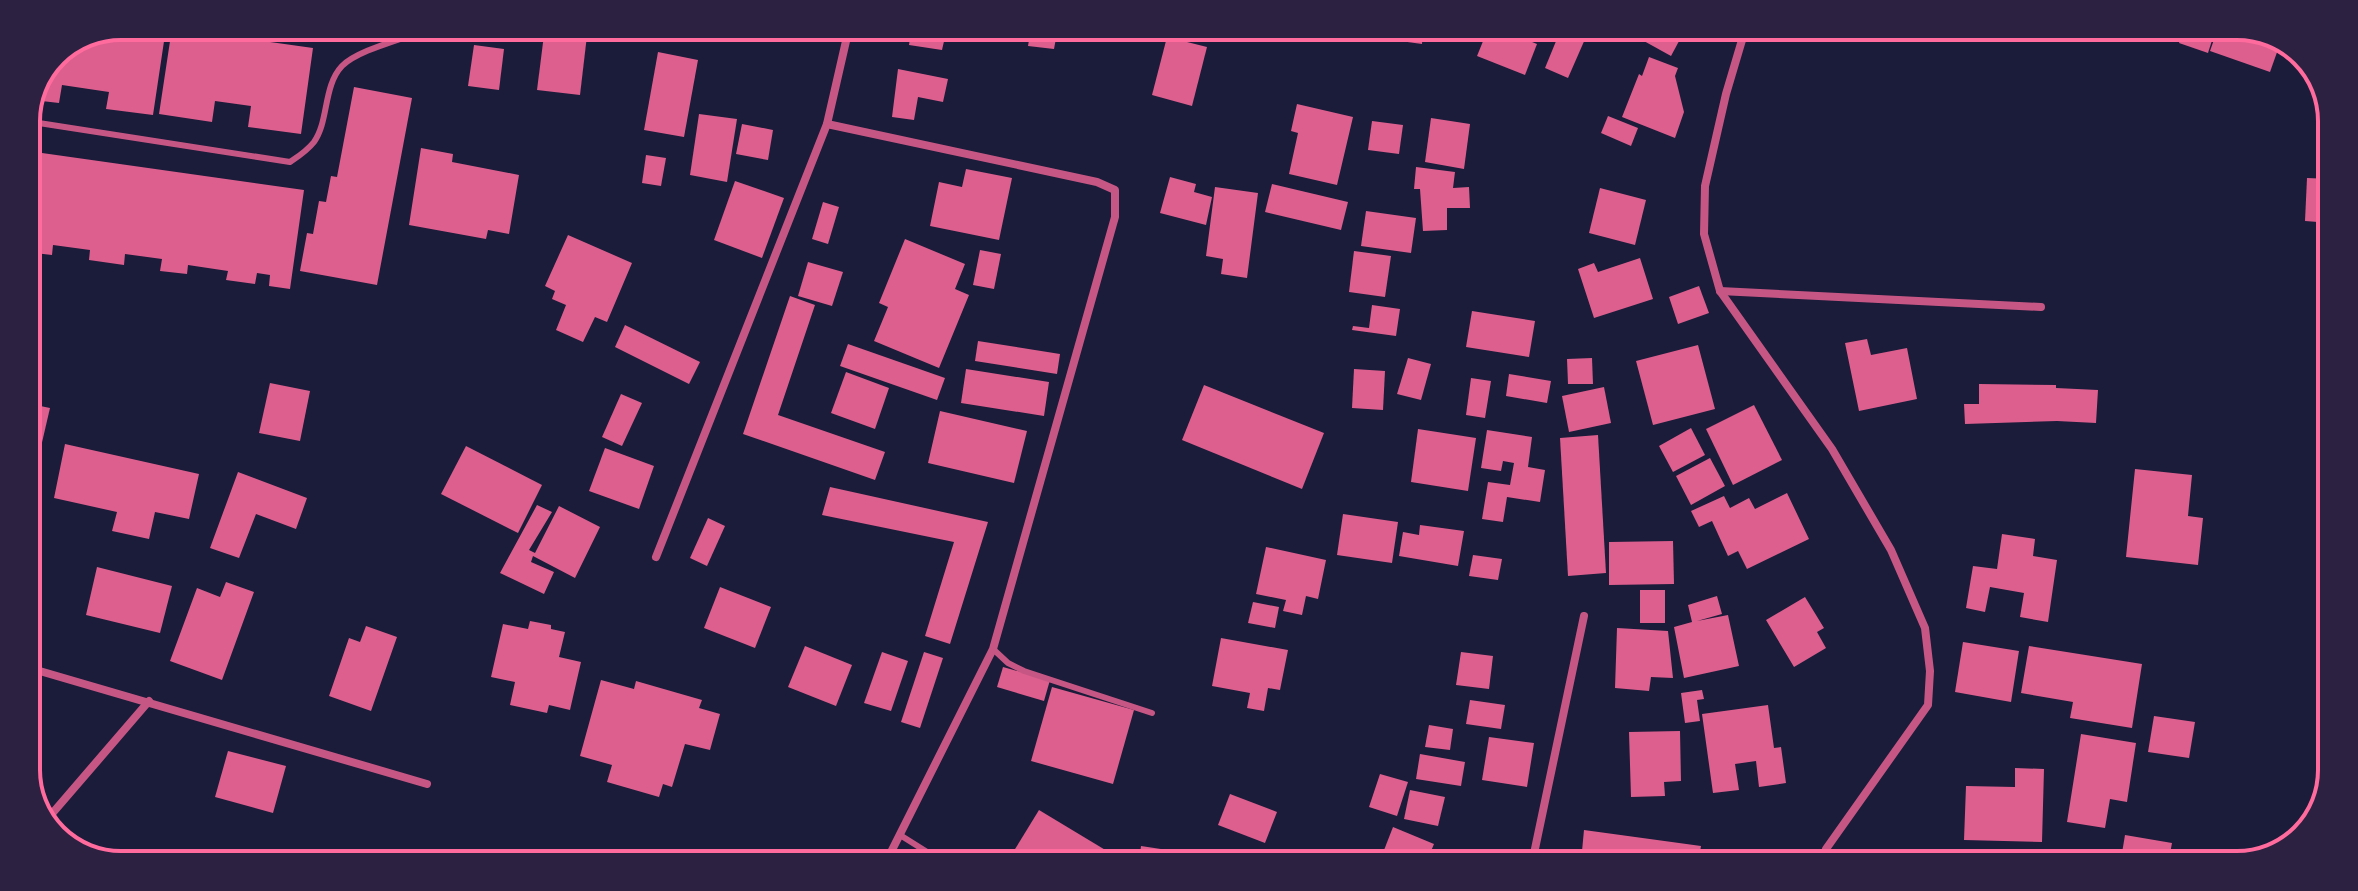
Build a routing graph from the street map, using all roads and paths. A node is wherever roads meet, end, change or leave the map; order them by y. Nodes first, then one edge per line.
1 (399, 40) edge
2 (846, 40) edge
3 (1742, 40) edge
4 (40, 123) edge
5 (827, 124) junction
6 (1720, 291) junction
7 (2041, 307) dead end
8 (656, 557) dead end
9 (1584, 616) dead end
10 (993, 649) junction
11 (40, 671) edge
12 (149, 701) junction
13 (1152, 713) dead end
14 (427, 784) dead end
15 (53, 813) edge
16 (900, 835) junction
17 (892, 851) edge
18 (925, 851) edge
19 (1535, 851) edge
20 (1825, 851) edge

1 - 4 lane
2 - 5 street
3 - 6 street
5 - 8 street
5 - 10 street
6 - 7 street
6 - 20 street
9 - 19 street
10 - 13 lane
10 - 16 street
11 - 12 street
12 - 14 street
12 - 15 street
16 - 17 street
16 - 18 lane

